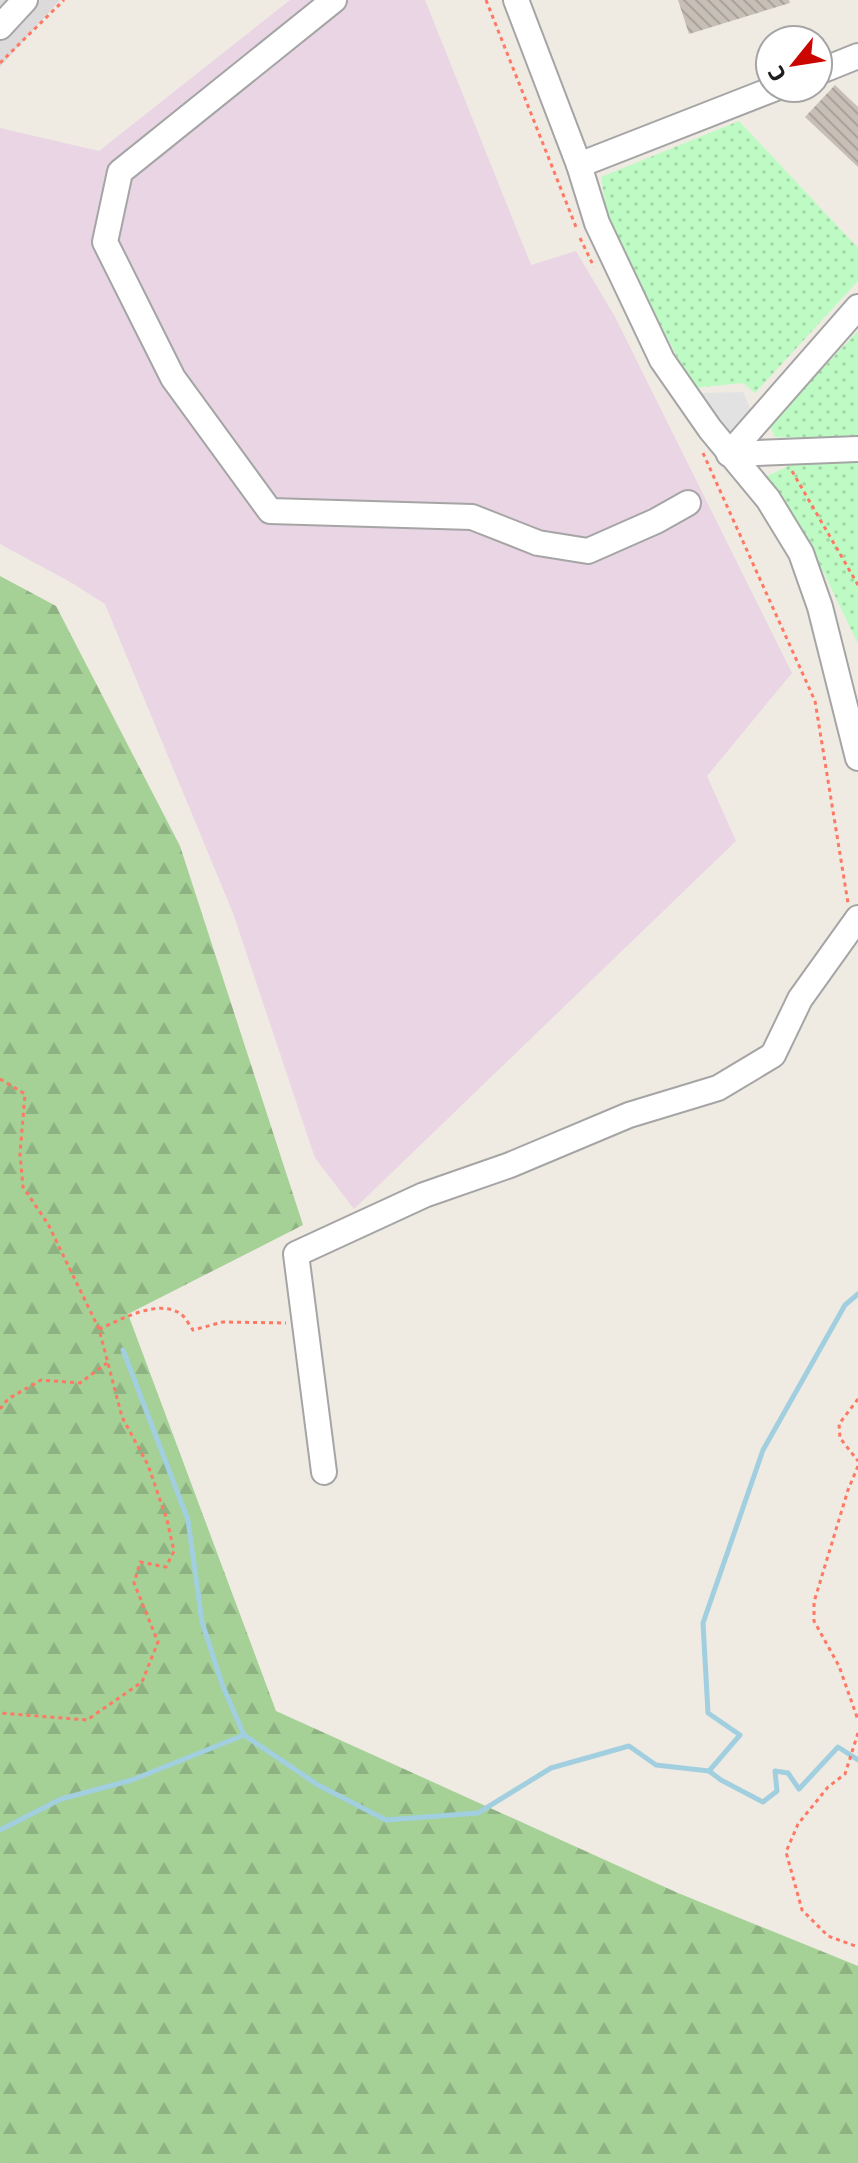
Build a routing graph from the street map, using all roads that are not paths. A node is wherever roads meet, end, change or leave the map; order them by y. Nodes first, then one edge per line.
1 (25, 0) edge
2 (334, 0) edge
3 (516, 0) edge
4 (0, 27) edge
5 (858, 56) edge
6 (834, 66) edge
7 (754, 97) edge
8 (579, 165) junction
9 (858, 307) edge
10 (858, 449) edge
11 (729, 454) junction
12 (688, 503) dead end
13 (858, 758) edge
14 (855, 922) edge
15 (324, 1472) dead end

1 - 4 street
2 - 12 street
3 - 8 street
5 - 6 street
7 - 8 street
8 - 11 street
9 - 11 street
10 - 11 street
11 - 13 street
14 - 15 street

